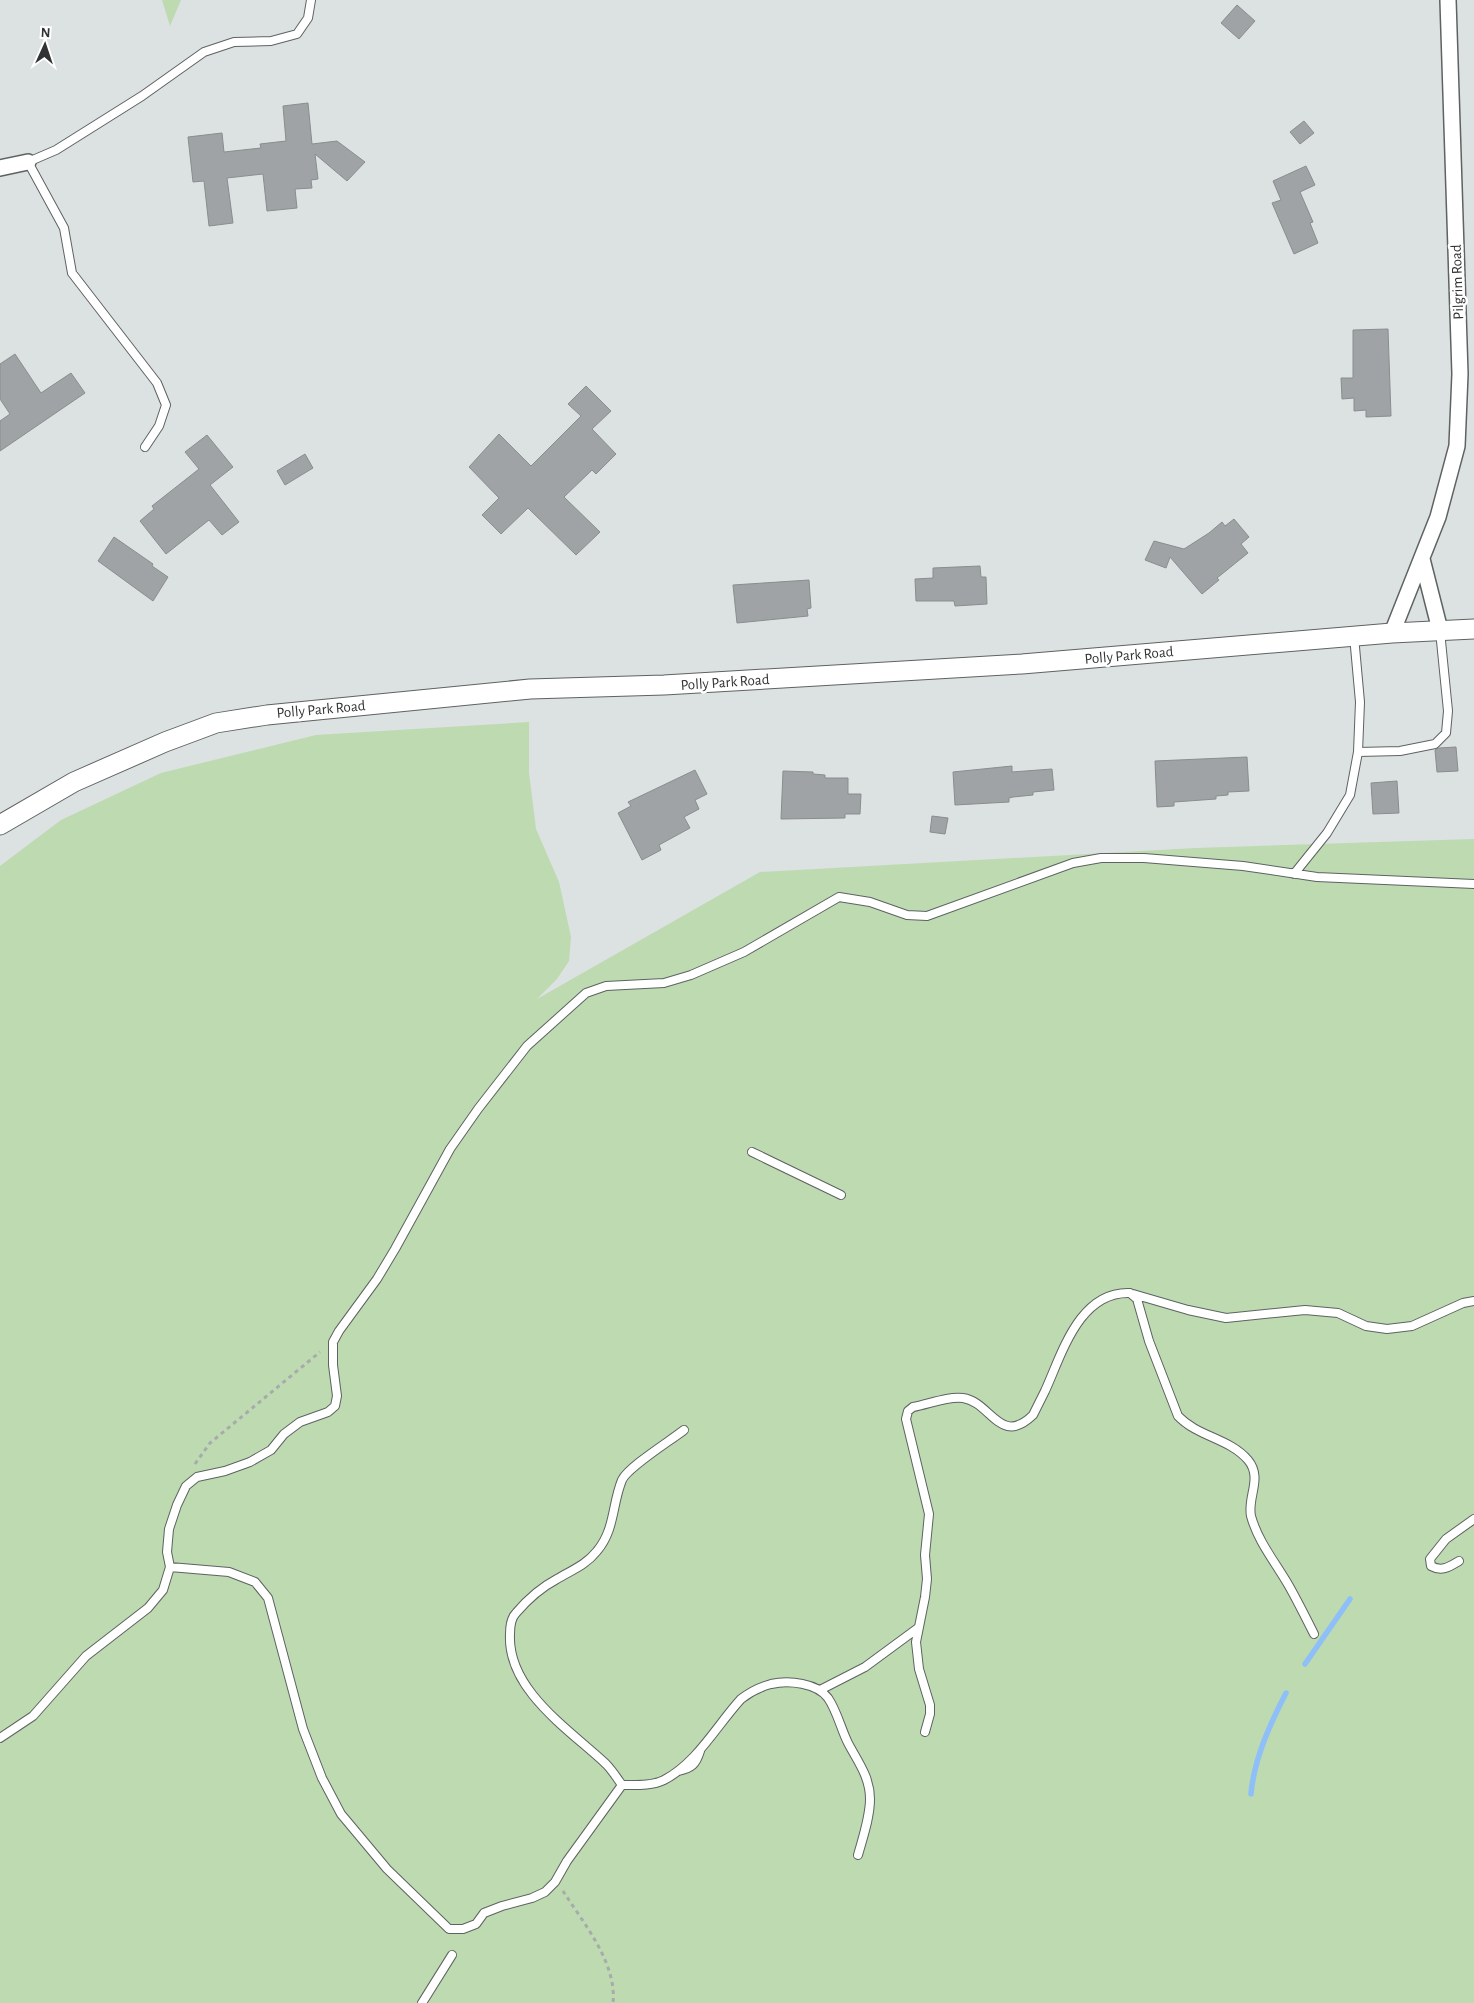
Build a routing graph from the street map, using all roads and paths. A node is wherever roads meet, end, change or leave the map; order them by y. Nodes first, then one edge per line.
1 (311, 0) edge
2 (1448, 0) edge
3 (28, 162) junction
4 (0, 168) edge
5 (145, 448) dead end
6 (1422, 559) junction
7 (1474, 629) edge
8 (1440, 630) junction
9 (1392, 633) junction
10 (1354, 636) junction
11 (1358, 752) junction
12 (0, 825) edge
13 (1294, 874) junction
14 (1474, 884) edge
15 (752, 1152) dead end
16 (841, 1194) dead end
17 (1130, 1293) junction
18 (1474, 1301) edge
19 (333, 1342) junction
20 (684, 1430) dead end
21 (186, 1486) junction
22 (1474, 1519) edge
23 (1459, 1562) dead end
24 (170, 1567) junction
25 (918, 1628) junction
26 (1314, 1634) dead end
27 (820, 1690) junction
28 (925, 1732) dead end
29 (0, 1738) edge
30 (622, 1785) junction
31 (858, 1855) dead end
32 (562, 1889) dead end
33 (452, 1955) dead end
34 (422, 2003) edge
35 (613, 2003) edge

1 - 3 lane
2 - 6 street, Pilgrim Road
3 - 4 street
3 - 5 lane
6 - 8 street
6 - 9 street, Pilgrim Road
7 - 8 street, Polly Park Road
8 - 9 street, Polly Park Road
8 - 11 lane
9 - 10 street, Polly Park Road
10 - 11 lane
10 - 12 street, Polly Park Road
11 - 13 lane
13 - 14 lane
13 - 19 lane
15 - 16 lane
17 - 18 lane
17 - 25 lane
17 - 26 lane
19 - 21 path
19 - 21 lane
20 - 30 lane
21 - 24 lane
22 - 23 lane
24 - 29 lane
24 - 30 lane
25 - 27 lane
25 - 28 lane
27 - 30 lane
27 - 31 lane
32 - 35 path
33 - 34 lane

